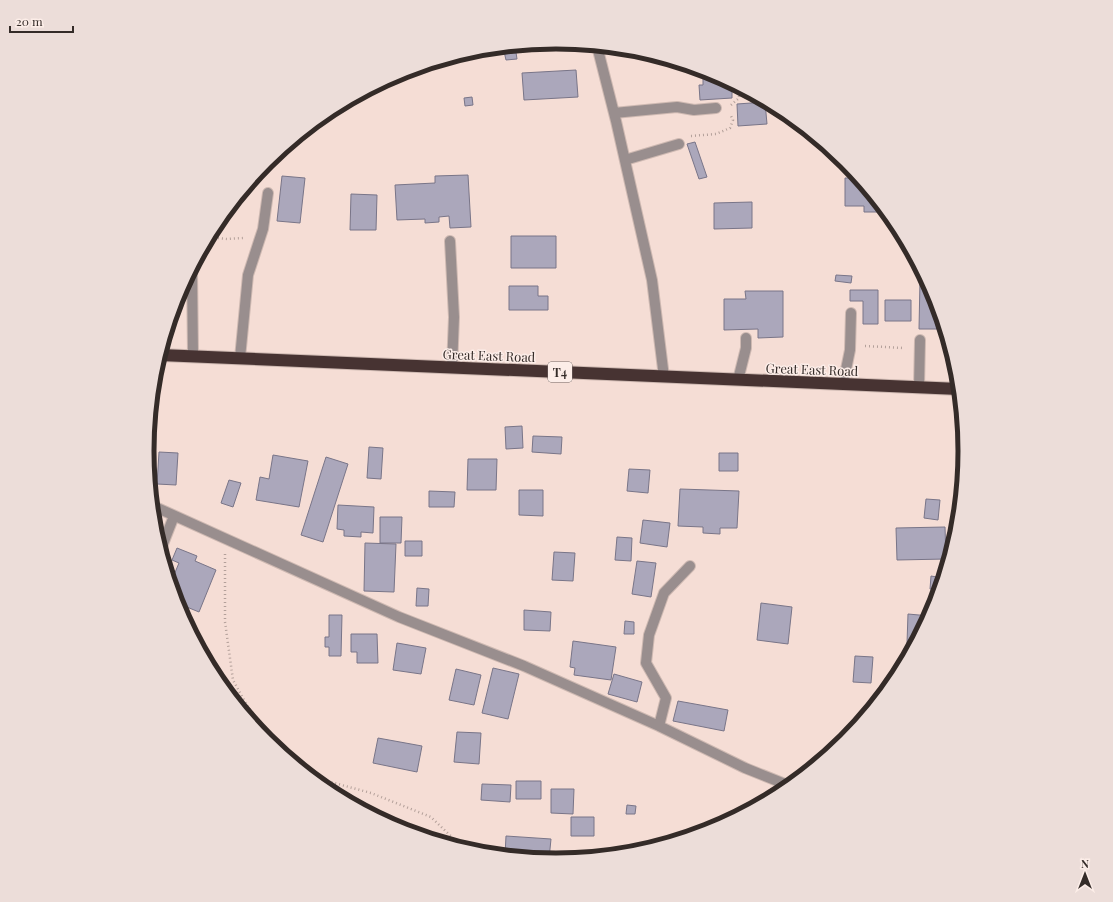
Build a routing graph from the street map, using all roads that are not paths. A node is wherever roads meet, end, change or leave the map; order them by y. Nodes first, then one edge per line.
1 (598, 51) edge
2 (716, 108) dead end
3 (614, 113) junction
4 (679, 144) road end
5 (625, 160) junction
6 (268, 193) dead end
7 (450, 241) dead end
8 (192, 281) edge
9 (851, 313) dead end
10 (746, 338) dead end
11 (920, 344) road end
12 (166, 355) edge
13 (193, 356) junction
14 (240, 358) junction
15 (452, 368) junction
16 (664, 377) junction
17 (738, 380) junction
18 (844, 384) junction
19 (919, 388) junction
20 (953, 389) edge
21 (159, 509) edge
22 (174, 516) junction
23 (165, 540) edge
24 (690, 566) dead end
25 (659, 726) junction
26 (783, 783) edge

1 - 3 street
2 - 3 street
3 - 5 street
4 - 5 street
5 - 16 street
6 - 14 street
7 - 15 street
8 - 13 street
9 - 18 street
10 - 17 street
11 - 19 street
12 - 13 highway, Great East Road / T4
13 - 14 highway, Great East Road / T4
14 - 15 highway, Great East Road / T4
15 - 16 highway, Great East Road / T4
16 - 17 highway, Great East Road / T4
17 - 18 highway, Great East Road / T4
18 - 19 highway, Great East Road / T4
19 - 20 highway, Great East Road / T4
21 - 22 street
22 - 23 street
22 - 25 street
24 - 25 street
25 - 26 street

